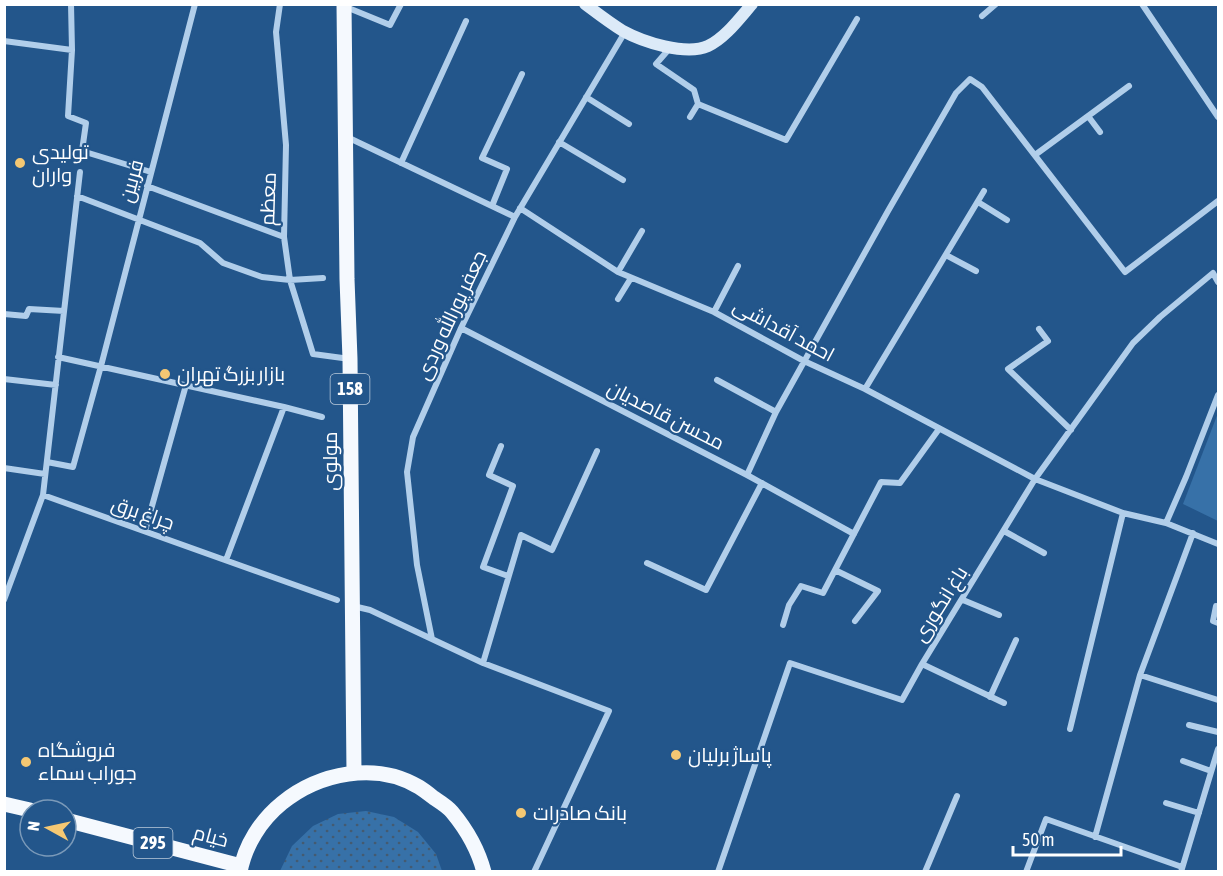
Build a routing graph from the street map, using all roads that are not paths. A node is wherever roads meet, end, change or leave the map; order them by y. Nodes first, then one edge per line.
1 (72, 4) edge
2 (195, 4) edge
3 (280, 4) edge
4 (401, 4) edge
5 (585, 4) edge
6 (752, 4) edge
7 (996, 4) edge
8 (1142, 4) edge
9 (344, 5) edge
10 (981, 16) dead end
11 (856, 19) dead end
12 (466, 21) dead end
13 (625, 32) junction
14 (4, 41) edge
15 (669, 48) junction
16 (72, 50) junction
17 (522, 74) dead end
18 (1129, 86) dead end
19 (586, 97) junction
20 (698, 104) junction
21 (1089, 116) junction
22 (690, 117) dead end
23 (1218, 117) edge
24 (629, 124) dead end
25 (1101, 132) dead end
26 (346, 136) junction
27 (559, 142) junction
28 (1035, 155) junction
29 (402, 163) junction
30 (151, 171) junction
31 (80, 172) dead end
32 (623, 180) dead end
33 (147, 186) junction
34 (984, 191) dead end
35 (77, 196) junction
36 (1218, 201) edge
37 (978, 202) junction
38 (492, 206) junction
39 (520, 208) junction
40 (515, 217) junction
41 (138, 220) junction
42 (1007, 220) dead end
43 (642, 231) dead end
44 (284, 237) junction
45 (946, 255) junction
46 (738, 266) dead end
47 (976, 271) dead end
48 (618, 272) junction
49 (323, 278) dead end
50 (631, 278) junction
51 (290, 280) junction
52 (1218, 282) edge
53 (618, 299) dead end
54 (64, 311) junction
55 (714, 312) junction
56 (4, 314) edge
57 (461, 328) junction
58 (1039, 329) dead end
59 (58, 357) junction
60 (350, 359) junction
61 (804, 361) junction
62 (101, 366) junction
63 (4, 380) edge
64 (717, 380) dead end
65 (186, 385) junction
66 (56, 386) junction
67 (865, 389) junction
68 (1218, 394) edge
69 (284, 407) junction
70 (776, 412) junction
71 (322, 417) dead end
72 (939, 429) junction
73 (1071, 430) junction
74 (501, 446) dead end
75 (597, 451) dead end
76 (47, 462) junction
77 (4, 468) edge
78 (45, 474) junction
79 (747, 475) junction
80 (1035, 479) junction
81 (762, 483) junction
82 (43, 495) junction
83 (1123, 513) junction
84 (1166, 523) junction
85 (145, 531) junction
86 (1004, 531) junction
87 (1193, 533) junction
88 (854, 534) junction
89 (1218, 544) edge
90 (1044, 553) dead end
91 (226, 560) junction
92 (647, 563) dead end
93 (835, 570) junction
94 (508, 576) junction
95 (4, 600) edge
96 (963, 600) junction
97 (345, 603) junction
98 (1216, 606) dead end
99 (999, 615) dead end
100 (855, 621) dead end
101 (1218, 623) edge
102 (783, 625) dead end
103 (432, 639) junction
104 (1017, 640) dead end
105 (483, 663) junction
106 (922, 664) junction
107 (1140, 675) junction
108 (990, 697) junction
109 (1218, 700) edge
110 (1004, 703) dead end
111 (1189, 725) dead end
112 (1070, 729) dead end
113 (1218, 732) edge
114 (1218, 749) edge
115 (1183, 761) dead end
116 (1212, 771) junction
117 (354, 773) junction
118 (957, 796) dead end
119 (1166, 803) dead end
120 (1198, 813) junction
121 (78, 823) edge
122 (1095, 837) junction
123 (240, 869) edge
124 (1181, 869) edge
125 (484, 872) edge
126 (534, 872) edge
127 (718, 872) edge
128 (925, 872) edge
129 (1026, 872) edge

1 - 16 street
2 - 30 street, فربین
3 - 44 street, معظم
4 - 9 street
5 - 13 street
6 - 15 street
7 - 10 street
8 - 23 street
9 - 26 main road, مولوی / 158
11 - 20 street
12 - 29 street
13 - 15 street
13 - 19 street, جعفر پورالله وردی
14 - 16 street
15 - 20 street
16 - 30 street
17 - 38 street
18 - 21 street
19 - 24 street
19 - 27 street, جعفر پورالله وردی
20 - 22 street
21 - 25 street
21 - 28 street
26 - 29 street
26 - 60 main road, مولوی / 158
27 - 32 street
27 - 39 street, جعفر پورالله وردی
28 - 36 street
28 - 61 street
29 - 38 street
30 - 33 street, فربین
31 - 35 street
33 - 41 street, فربین
33 - 44 street
34 - 37 street
35 - 41 street
35 - 54 street
37 - 42 street
37 - 45 street
38 - 40 street
39 - 40 street, جعفر پورالله وردی
39 - 48 street, احمد آقداشی
40 - 57 street, جعفر پورالله وردی
41 - 51 street
41 - 62 street, فربین
43 - 48 street
44 - 51 street, معظم
45 - 47 street
45 - 67 street
46 - 55 street
48 - 50 street, احمد آقداشی
49 - 51 street
50 - 53 street
50 - 55 street, احمد آقداشی
51 - 60 street, معظم
52 - 73 street, باغ انگوری
54 - 56 street
54 - 59 street
55 - 61 street, احمد آقداشی
57 - 79 street, محسن قاصدیان
57 - 103 street, جعفر پورالله وردی
58 - 73 street
59 - 62 street
59 - 66 street
60 - 97 main road, مولوی / 158
61 - 67 street, احمد آقداشی
61 - 70 street
62 - 65 street
62 - 76 street, فربین
63 - 66 street
64 - 70 street
65 - 69 street
65 - 85 street
66 - 76 street
67 - 72 street, احمد آقداشی
68 - 84 street
69 - 71 street
69 - 91 street
70 - 79 street
72 - 80 street, احمد آقداشی
72 - 88 street
73 - 80 street, باغ انگوری
74 - 94 street
75 - 94 street
76 - 78 street
77 - 78 street
78 - 82 street
79 - 81 street, محسن قاصدیان
80 - 83 street, احمد آقداشی
80 - 86 street, باغ انگوری
81 - 88 street, محسن قاصدیان
81 - 92 street
82 - 85 street, چراغ برق
82 - 95 street
83 - 84 street, احمد آقداشی
83 - 112 street
84 - 87 street, احمد آقداشی
85 - 91 street, چراغ برق
86 - 90 street
86 - 96 street, باغ انگوری
87 - 89 street, احمد آقداشی
87 - 107 street
88 - 93 street
91 - 97 street, چراغ برق
93 - 100 street
93 - 102 street
94 - 105 street
96 - 99 street
96 - 106 street, باغ انگوری
97 - 103 street, چراغ برق
97 - 117 main road, مولوی / 158
98 - 101 street
103 - 105 street, چراغ برق
104 - 108 street
105 - 126 street, چراغ برق
106 - 108 street
106 - 127 street, باغ انگوری
107 - 109 street
107 - 122 street
108 - 110 street
111 - 113 street
114 - 116 street
115 - 116 street
116 - 120 street
117 - 123 main road
117 - 125 main road
118 - 128 street
119 - 120 street
120 - 124 street
121 - 123 main road, خیام / 295
122 - 124 street
122 - 129 street

